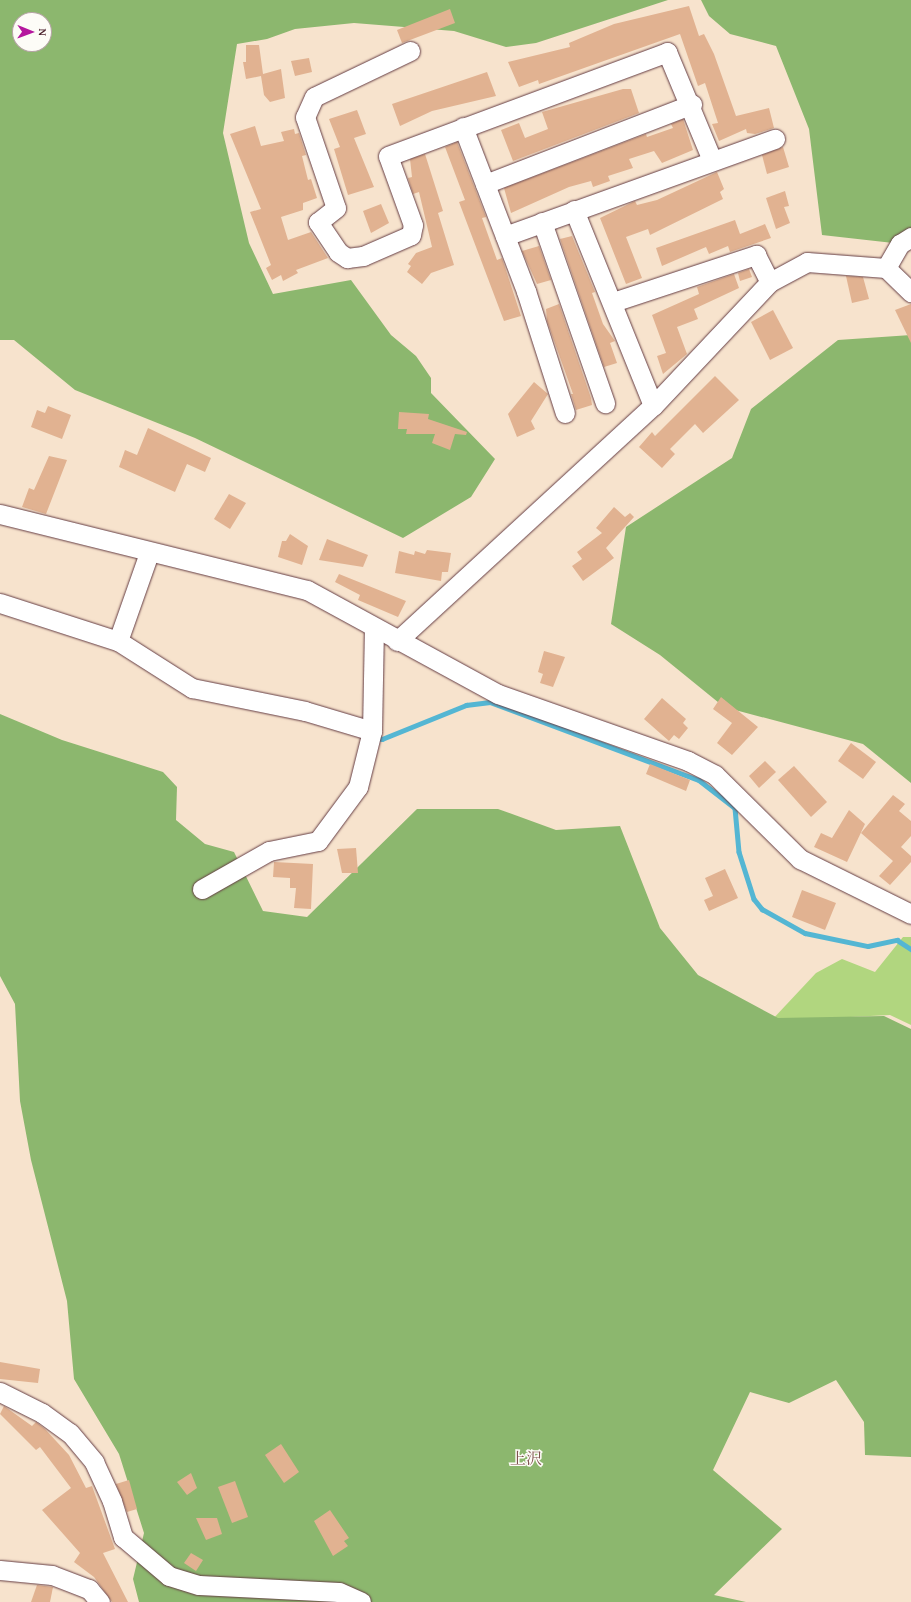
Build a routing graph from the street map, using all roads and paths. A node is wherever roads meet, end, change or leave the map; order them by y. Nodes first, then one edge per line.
1 (410, 51) dead end
2 (692, 104) junction
3 (463, 127) junction
4 (775, 140) dead end
5 (712, 160) junction
6 (485, 184) junction
7 (574, 210) junction
8 (542, 222) junction
9 (505, 236) junction
10 (911, 237) edge
11 (886, 268) junction
12 (770, 282) junction
13 (911, 292) edge
14 (613, 302) junction
15 (605, 403) dead end
16 (653, 406) junction
17 (565, 413) dead end
18 (0, 514) edge
19 (149, 553) junction
20 (0, 603) edge
21 (374, 628) junction
22 (397, 640) junction
23 (118, 641) junction
24 (372, 731) junction
25 (202, 889) dead end
26 (911, 914) edge
27 (0, 1392) edge
28 (0, 1570) edge
29 (100, 1602) edge
30 (361, 1602) edge

1 - 3 street
2 - 3 street
2 - 5 street
2 - 6 street
3 - 6 street
4 - 5 street
5 - 7 street
6 - 9 street
7 - 8 street
7 - 14 street
8 - 9 street
8 - 15 street
9 - 17 street
10 - 11 street
11 - 12 street
11 - 13 street
12 - 14 street
12 - 16 street
14 - 16 street
16 - 22 street
18 - 19 street
19 - 21 street
19 - 23 street
20 - 23 street
21 - 22 street
21 - 24 street
22 - 26 street
23 - 24 street
24 - 25 street
27 - 30 street
28 - 29 street

